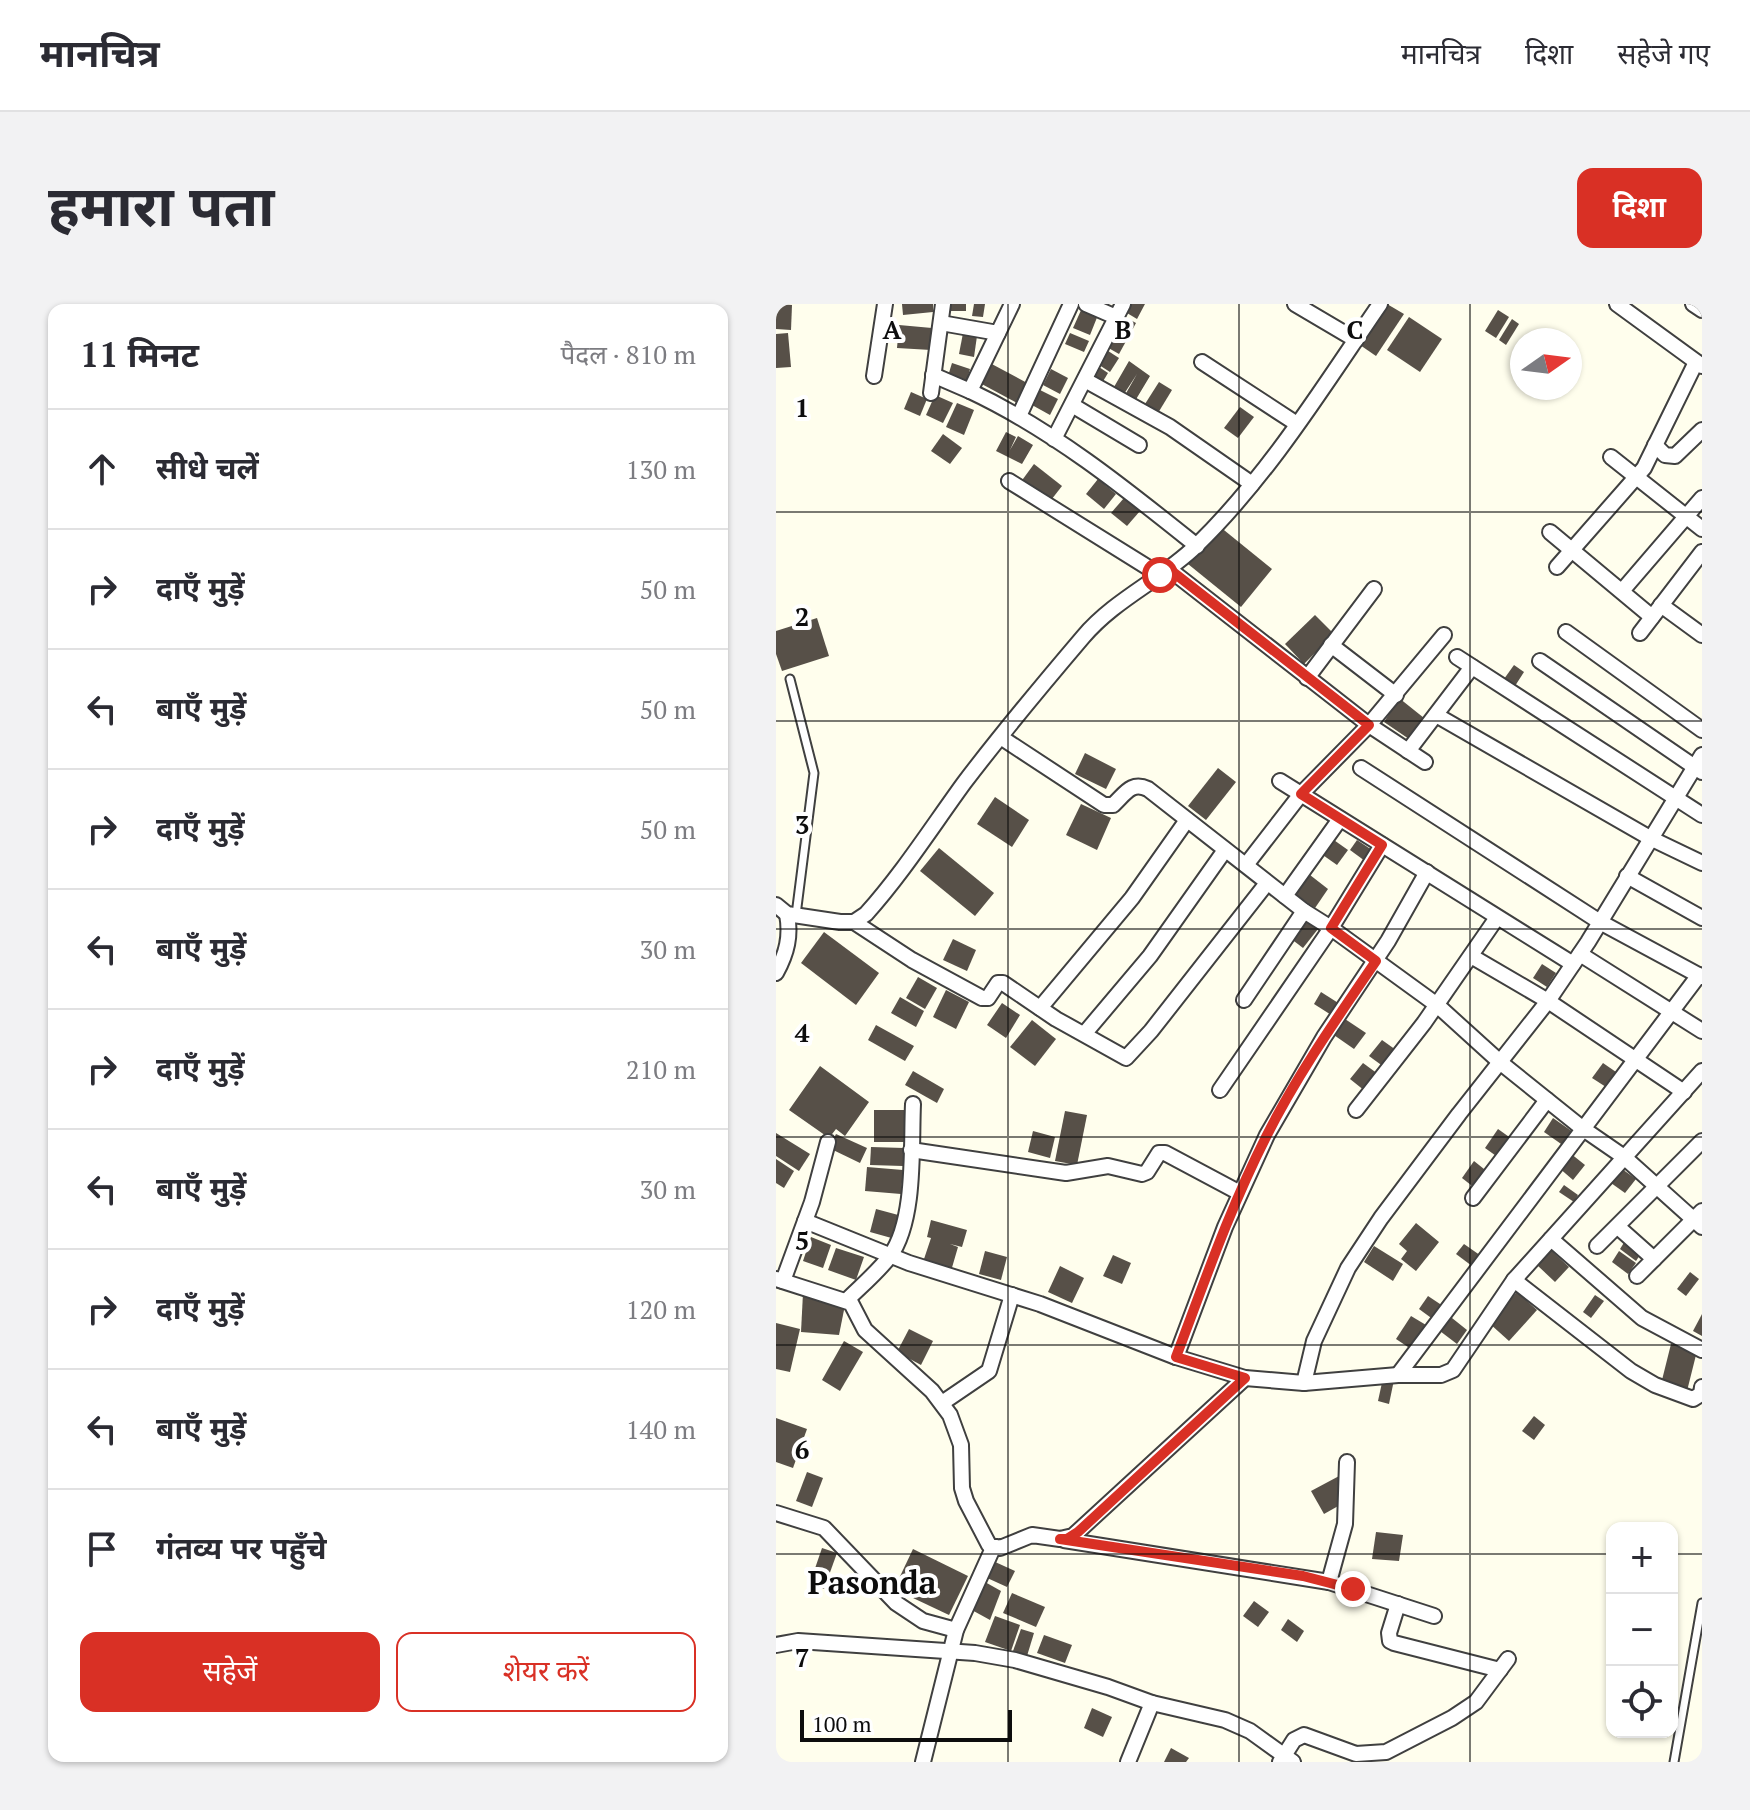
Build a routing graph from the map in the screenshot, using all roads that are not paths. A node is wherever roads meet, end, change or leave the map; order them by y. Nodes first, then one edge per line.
1 (885, 304) edge
2 (943, 304) edge
3 (1012, 304) edge
4 (1071, 304) edge
5 (1086, 304) edge
6 (1295, 304) edge
7 (1617, 304) edge
8 (1693, 304) edge
9 (1377, 305) edge
10 (1702, 310) edge
11 (1120, 311) edge
12 (941, 323) junction
13 (998, 333) junction
14 (1356, 340) junction
15 (1202, 362) dead end
16 (1699, 364) edge
17 (933, 375) junction
18 (874, 376) dead end
19 (1085, 380) junction
20 (970, 391) junction
21 (931, 393) dead end
22 (1072, 405) junction
23 (1019, 416) junction
24 (1297, 424) junction
25 (1702, 430) edge
26 (1054, 439) junction
27 (1139, 445) dead end
28 (1655, 445) junction
29 (1611, 457) dead end
30 (1637, 477) junction
31 (1009, 481) dead end
32 (1252, 484) junction
33 (1702, 498) edge
34 (1686, 516) junction
35 (1702, 529) edge
36 (1550, 532) dead end
37 (1197, 546) junction
38 (1572, 550) junction
39 (1702, 552) edge
40 (1557, 567) dead end
41 (1164, 572) junction
42 (1374, 589) dead end
43 (1622, 591) junction
44 (1657, 611) junction
45 (1566, 632) dead end
46 (1640, 633) dead end
47 (1702, 634) edge
48 (1444, 635) dead end
49 (1331, 645) junction
50 (1457, 657) dead end
51 (1540, 661) dead end
52 (1472, 667) junction
53 (1307, 678) junction
54 (790, 679) dead end
55 (1396, 695) junction
56 (1436, 715) junction
57 (1369, 725) junction
58 (1702, 730) edge
59 (1002, 738) junction
60 (1408, 751) junction
61 (1425, 762) dead end
62 (1699, 765) edge
63 (1361, 768) dead end
64 (1280, 781) dead end
65 (1301, 794) junction
66 (1675, 798) junction
67 (1702, 815) edge
68 (1340, 819) junction
69 (1187, 820) junction
70 (1650, 838) junction
71 (1382, 845) junction
72 (1225, 850) junction
73 (1702, 863) edge
74 (1246, 865) junction
75 (1427, 872) junction
76 (1627, 876) junction
77 (1267, 883) junction
78 (1285, 896) junction
79 (786, 911) edge
80 (1304, 911) junction
81 (1702, 918) edge
82 (1496, 919) junction
83 (854, 922) junction
84 (1600, 922) junction
85 (1331, 928) junction
86 (1471, 956) junction
87 (1576, 959) junction
88 (1376, 961) junction
89 (776, 973) edge
90 (1700, 976) edge
91 (1244, 1000) dead end
92 (1548, 1001) junction
93 (1437, 1005) junction
94 (1040, 1008) junction
95 (1672, 1013) junction
96 (1702, 1031) edge
97 (1085, 1033) junction
98 (1637, 1060) junction
99 (1501, 1063) junction
100 (1702, 1071) edge
101 (1220, 1090) dead end
102 (1684, 1092) junction
103 (1547, 1100) junction
104 (913, 1104) dead end
105 (1356, 1110) dead end
106 (1582, 1128) junction
107 (1702, 1141) edge
108 (828, 1142) dead end
109 (911, 1150) junction
110 (1624, 1157) junction
111 (1658, 1187) junction
112 (1240, 1193) junction
113 (1473, 1198) dead end
114 (1699, 1219) edge
115 (805, 1221) junction
116 (1618, 1227) junction
117 (1551, 1239) junction
118 (1597, 1246) dead end
119 (890, 1256) junction
120 (1654, 1259) junction
121 (1637, 1276) dead end
122 (779, 1280) edge
123 (1514, 1280) junction
124 (1012, 1295) junction
125 (847, 1300) junction
126 (1702, 1350) edge
127 (1176, 1357) junction
128 (1398, 1375) junction
129 (1245, 1378) junction
130 (1304, 1383) junction
131 (1702, 1387) edge
132 (942, 1403) junction
133 (1347, 1462) dead end
134 (776, 1513) edge
135 (1060, 1539) junction
136 (993, 1548) junction
137 (1329, 1582) junction
138 (1702, 1603) edge
139 (1398, 1604) junction
140 (1434, 1616) dead end
141 (956, 1630) junction
142 (776, 1645) edge
143 (949, 1651) junction
144 (1152, 1703) junction
145 (1285, 1759) edge
146 (923, 1762) edge
147 (1128, 1762) edge
148 (1674, 1762) edge

1 - 18 street
2 - 12 street
3 - 13 street
4 - 23 street
5 - 11 street
6 - 14 street
7 - 16 street
8 - 10 street
9 - 14 street
11 - 19 street
12 - 13 street
12 - 17 street
13 - 20 street
14 - 24 street
15 - 24 street
16 - 28 street
17 - 20 street
17 - 21 street
19 - 22 street
19 - 32 street
20 - 23 street
22 - 26 street
22 - 27 street
23 - 26 street
24 - 32 street
25 - 28 street
26 - 37 street
28 - 30 street
29 - 30 street
30 - 34 street
30 - 38 street
31 - 41 street
32 - 37 street
33 - 34 street
34 - 35 street
34 - 43 street
36 - 38 street
37 - 41 street
38 - 40 street
38 - 43 street
39 - 44 street
41 - 53 street
41 - 59 street
42 - 49 street
43 - 44 street
44 - 46 street
44 - 47 street
45 - 58 street
48 - 55 street
49 - 53 street
49 - 55 street
50 - 52 street
51 - 62 street
52 - 56 street
52 - 66 street
53 - 57 street
54 - 79 lane
55 - 57 street
56 - 60 street
56 - 70 street
57 - 60 street
57 - 65 street
59 - 69 street
59 - 83 street
60 - 61 street
62 - 66 street
63 - 84 street
64 - 65 street
65 - 68 street
65 - 74 street
66 - 67 street
66 - 70 street
68 - 71 street
68 - 78 street
69 - 72 street
69 - 94 street
70 - 73 street
70 - 76 street
71 - 75 street
71 - 85 street
72 - 74 street
72 - 97 street
74 - 77 street
75 - 82 street
75 - 88 street
76 - 81 street
76 - 84 street
77 - 78 street
77 - 97 street
78 - 80 street
79 - 83 street
79 - 89 street
80 - 85 street
80 - 91 street
82 - 86 street
82 - 87 street
83 - 94 street
84 - 87 street
84 - 90 street
85 - 88 street
85 - 101 street
86 - 92 street
86 - 93 street
87 - 92 street
87 - 95 street
88 - 93 street
88 - 112 street
90 - 95 street
92 - 98 street
92 - 99 street
93 - 99 street
93 - 105 street
94 - 97 street
95 - 96 street
95 - 98 street
98 - 102 street
98 - 106 street
99 - 103 street
99 - 130 street
100 - 102 street
102 - 110 street
103 - 106 street
103 - 113 street
104 - 109 street
106 - 110 street
106 - 128 street
107 - 111 street
108 - 115 street
109 - 112 street
109 - 119 street
110 - 111 street
110 - 117 street
111 - 114 street
111 - 116 street
112 - 127 street
114 - 120 street
115 - 119 street
115 - 122 street
116 - 118 street
116 - 120 street
117 - 123 street
117 - 126 street
119 - 124 street
119 - 125 street
120 - 121 street
122 - 125 street
123 - 128 street
123 - 131 street
124 - 127 street
124 - 132 street
125 - 132 street
127 - 129 street
128 - 130 street
129 - 130 street
129 - 135 street
132 - 136 street
133 - 137 street
134 - 141 street
135 - 136 street
135 - 137 street
136 - 141 street
137 - 139 street
138 - 148 lane
139 - 140 street
139 - 145 street
141 - 143 street
142 - 143 street
143 - 144 street
143 - 146 street
144 - 145 street
144 - 147 street

